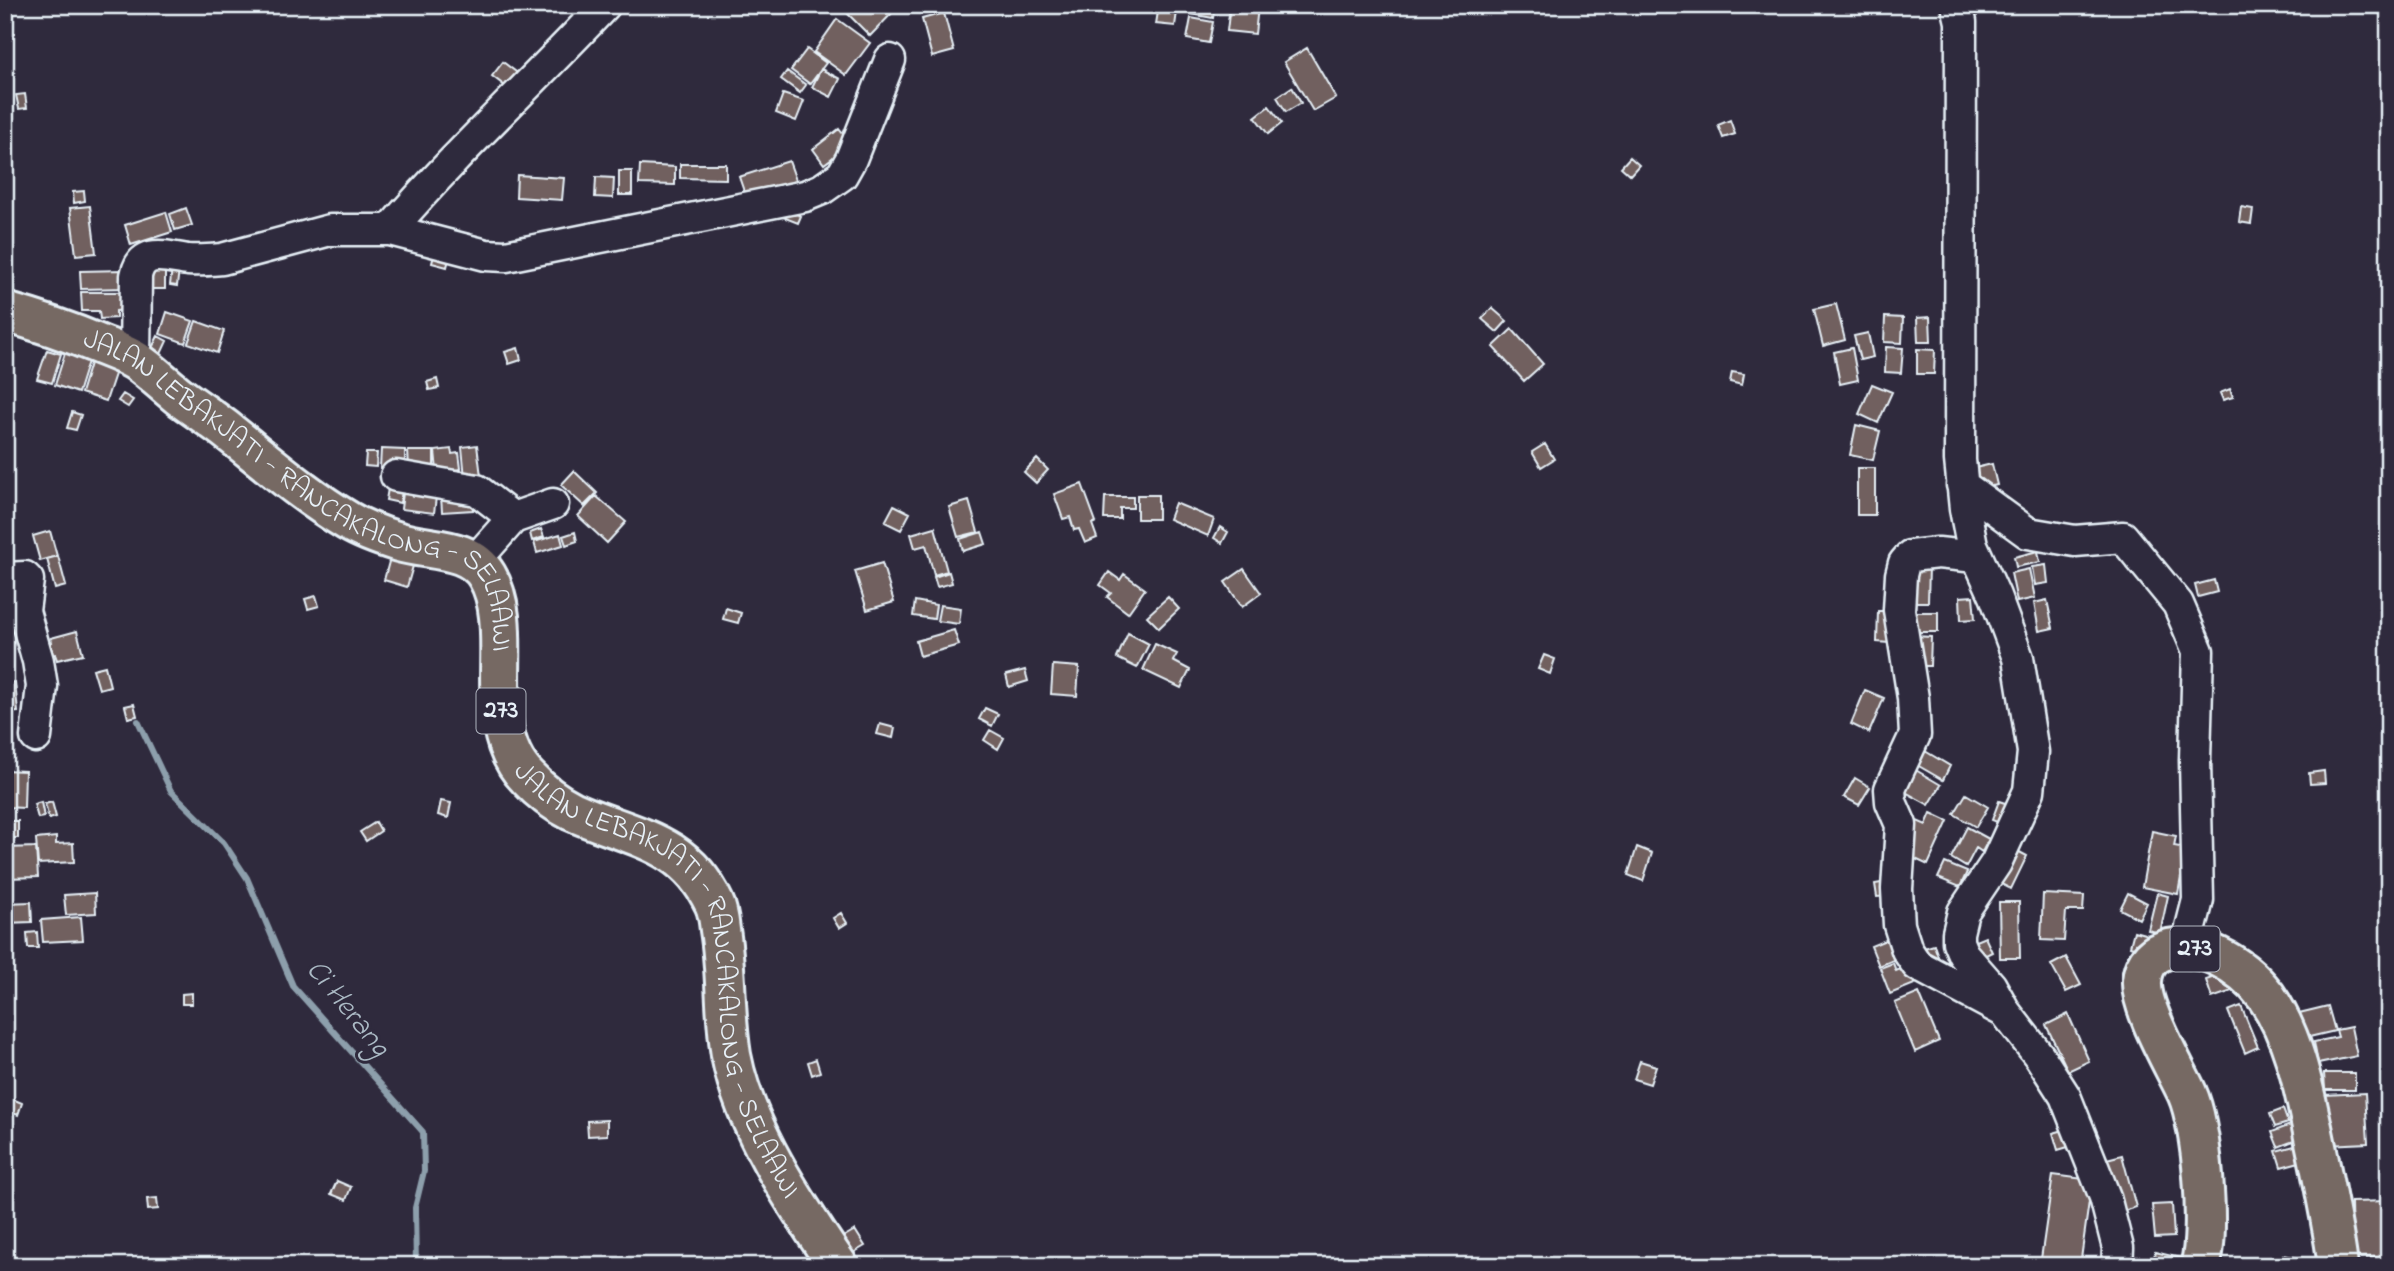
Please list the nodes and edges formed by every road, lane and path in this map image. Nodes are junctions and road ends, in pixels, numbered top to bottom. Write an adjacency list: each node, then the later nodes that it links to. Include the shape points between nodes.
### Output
1 (605, 5): 4 (street, via 433,179)
2 (1957, 5): 8 (street, via 1961,22)
3 (890, 60): 4 (street, via 842,176 805,196 506,256)
4 (390, 230): 6 (street, via 330,230 222,259 159,255 145,259 136,276)
5 (5, 312): 6 (main road, JALAN LEBAKJATI - RANCAKALONG - SELAAWI, via 50,324)
6 (135, 360): 12 (main road, JALAN LEBAKJATI - RANCAKALONG - SELAAWI, via 350,523)
7 (396, 476): 10 (street, via 477,490)
8 (1962, 485): 11 (street); 15 (street, via 2028,533 2074,541 2123,537 2178,604 2198,651 2198,901)
9 (553, 504): 10 (street)
10 (513, 518): 12 (street)
11 (1976, 557): 16 (street, via 2018,658 2033,752 2022,810 1996,863 1963,912 1958,933 1963,954 1991,986); 16 (street, via 1938,553 1910,556 1904,563 1899,610 1915,735 1890,789 1901,825 1897,889 1899,925 1907,950 1917,965)
12 (474, 562): 17 (main road, JALAN LEBAKJATI - RANCAKALONG - SELAAWI / 273, via 494,591 504,729 524,775 571,810 655,842 685,863 716,906 732,1058 746,1103 771,1159)
13 (5, 578): 14 (street, via 29,580 24,611 42,686)
14 (36, 737)
15 (2186, 947): 19 (main road, 273, via 2157,953 2142,982 2147,1006 2189,1097 2204,1188 2206,1220); 20 (main road, 273, via 2236,967 2266,997 2282,1026 2300,1075)
16 (2006, 1013): 18 (street, via 2065,1097 2105,1197 2118,1248)
17 (838, 1266)
18 (2116, 1266)
19 (2200, 1266)
20 (2338, 1266)

